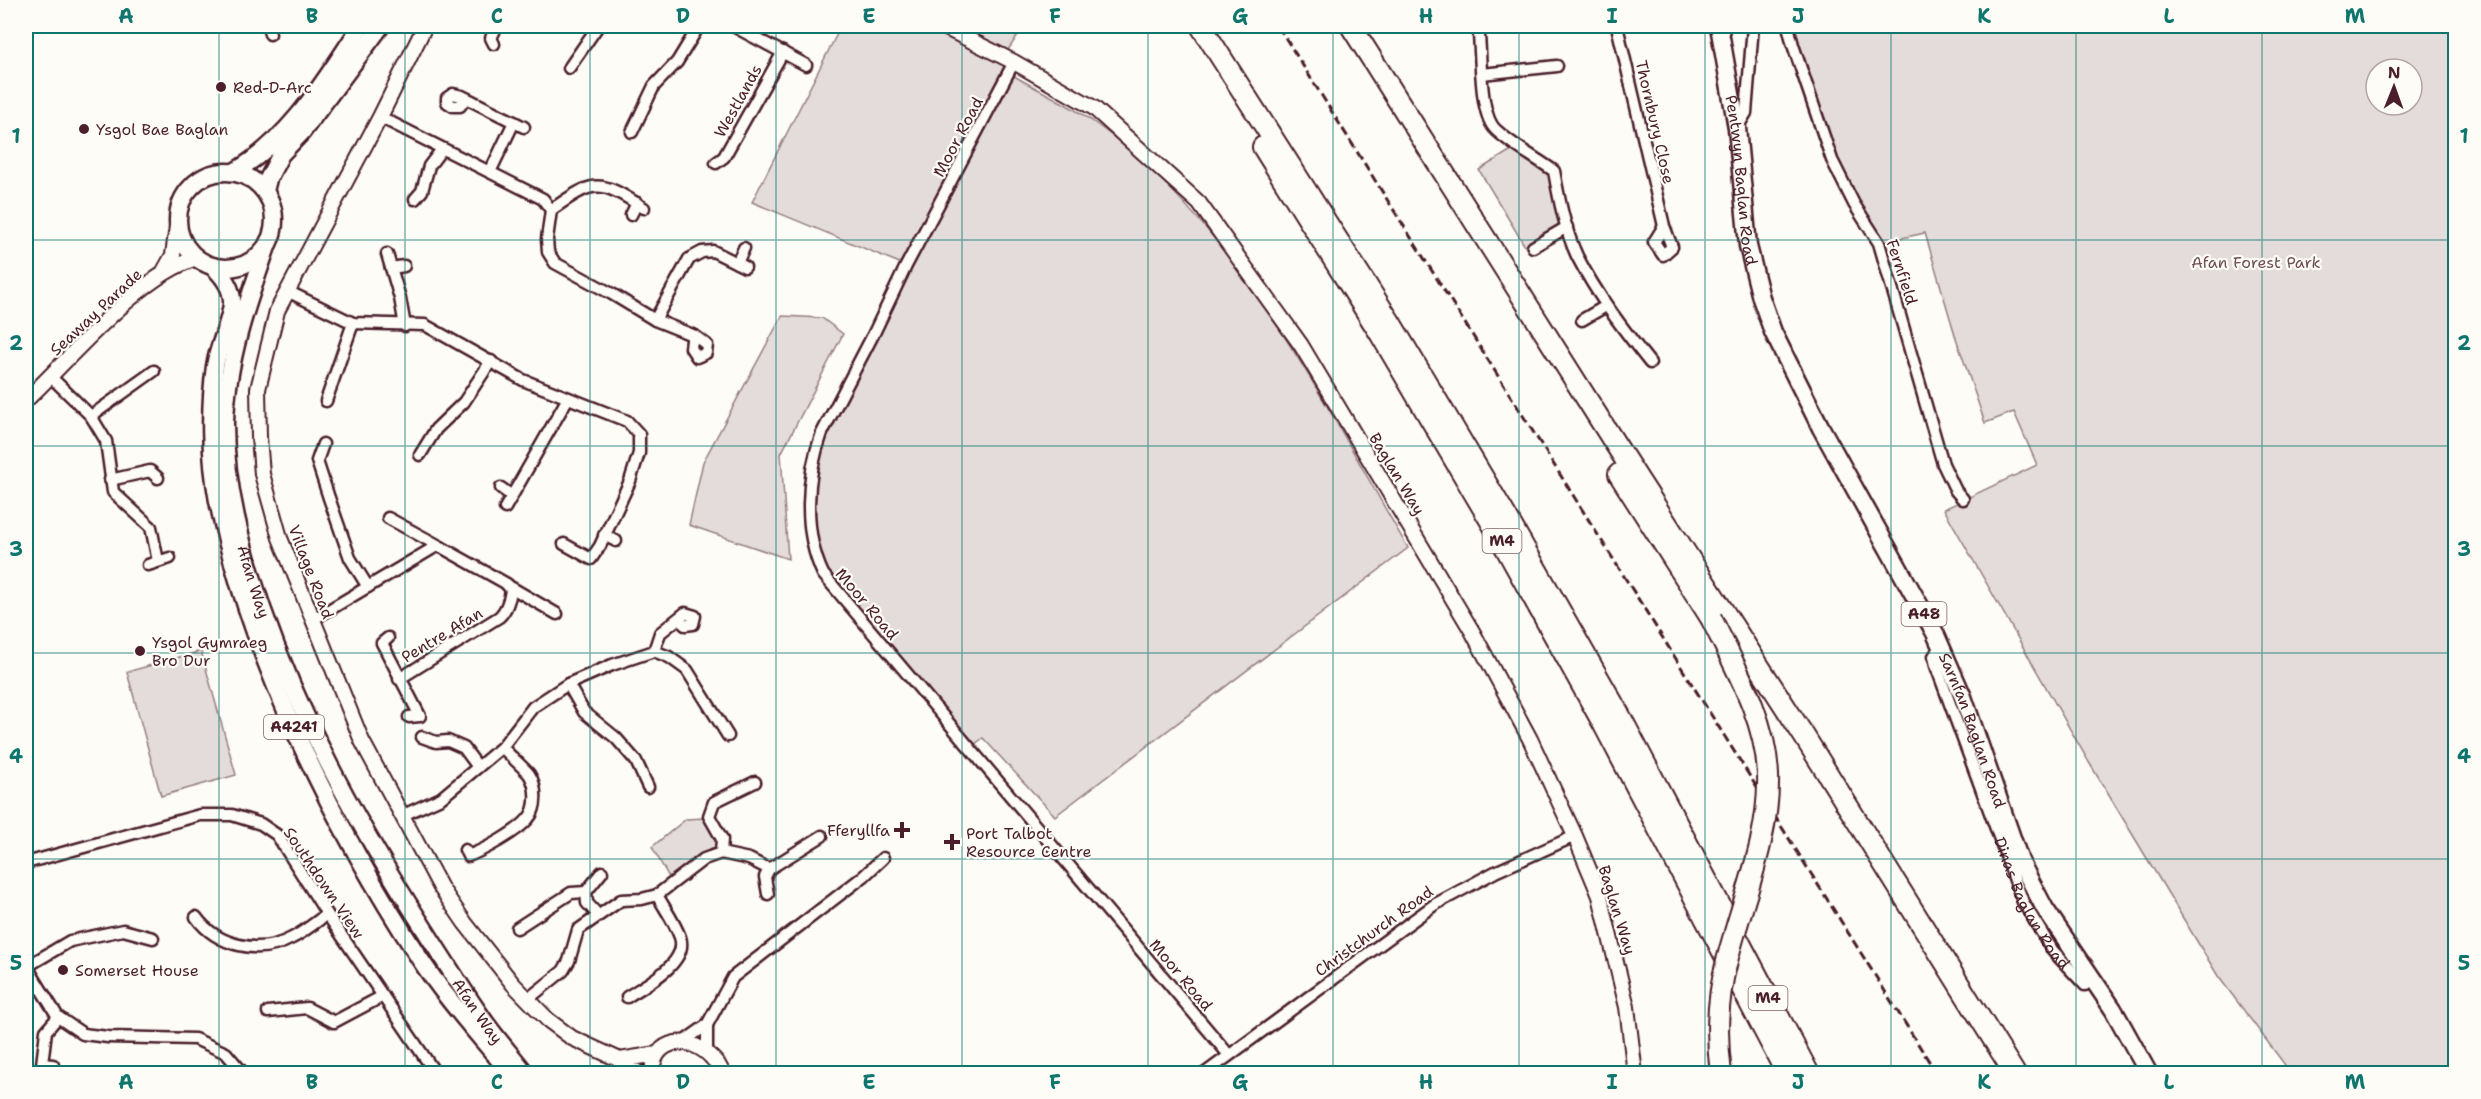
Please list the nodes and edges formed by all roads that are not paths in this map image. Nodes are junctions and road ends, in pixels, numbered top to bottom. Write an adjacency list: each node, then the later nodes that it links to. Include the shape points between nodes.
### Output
1 (361, 26): 33 (main road, via 291,126 256,159)
2 (381, 26): 35 (main road, via 302,132 281,154)
3 (425, 26): 28 (street, Village Road)
4 (497, 26): 18 (street, via 491,39)
5 (598, 26): 23 (street)
6 (699, 26): 30 (street, via 677,63 654,86)
7 (733, 26): 19 (street, Westlands)
8 (942, 26): 20 (street, Baglan Way)
9 (1186, 26): 140 (highway, M4, via 1378,330 1499,535 1610,735)
10 (1201, 26): 141 (highway, M4, via 1390,322 1501,508 1620,716)
11 (1335, 26): 139 (highway, bridge, via 1711,618 1748,694 1768,774 1766,812 1719,1002 1717,1041)
12 (1351, 26): 142 (highway)
13 (1478, 26): 25 (street)
14 (1617, 26): 40 (street, Thornbury Close)
15 (1719, 26): 29 (main road, Pentwyn Baglan Road / A48)
16 (1753, 26): 29 (street, via 1746,113)
17 (1788, 26): 73 (street, Fernfield, via 1832,160 1879,243 1943,464)
18 (494, 44)
19 (783, 52): 21 (street, Westlands); 32 (street, Westlands, via 724,157)
20 (1014, 62): 100 (street, Baglan Way, via 1094,108 1199,203 1301,345 1466,620 1530,739); 127 (street, Moor Road, via 822,433 811,483 811,541 823,574)
21 (806, 65)
22 (1557, 66): 24 (street)
23 (569, 68)
24 (1540, 69): 25 (street); 26 (street)
25 (1482, 74): 41 (street, via 1482,99 1493,129 1554,171)
26 (1542, 80)
27 (462, 96): 34 (street, via 519,125)
28 (380, 117): 31 (street); 51 (street, Village Road)
29 (1737, 128): 57 (main road, Pentwyn Baglan Road / A48, via 1748,246)
30 (632, 132)
31 (442, 149): 34 (street); 36 (street, via 429,166 422,191)
32 (716, 163)
33 (234, 172): 35 (main road); 39 (main road, via 217,172 189,188)
34 (490, 172): 37 (street, via 543,199)
35 (265, 191): 42 (main road, A4241, via 274,216)
36 (415, 199)
37 (551, 210): 38 (street, via 580,189 593,185 606,187 641,205); 53 (street, via 547,239 548,252 555,264)
38 (631, 215)
39 (178, 219): 46 (main road, A4241, via 186,247); 50 (street, Seaway Parade, via 173,255)
40 (1664, 226)
41 (1567, 227): 43 (street); 52 (street, via 1576,254)
42 (269, 241): 47 (main road, via 251,261 225,268); 134 (main road, Afan Way / A4241, via 238,336 225,423 228,472 247,564 297,700 371,845 479,1014)
43 (1533, 247)
44 (744, 248): 53 (street, via 741,265 713,251 689,258)
45 (387, 254): 49 (street)
46 (197, 258): 47 (main road, A4241); 50 (street, Seaway Parade)
47 (212, 266): 133 (main road, Afan Way / A4241, via 229,288 232,304 215,365 212,426 216,491 234,568 258,638 300,741 362,862 419,957)
48 (404, 266): 49 (street)
49 (391, 268): 56 (street)
50 (163, 273): 62 (street, Seaway Parade, via 111,316)
51 (287, 291): 55 (street); 85 (street, Village Road, via 277,311 262,368 258,389 259,437 270,508)
52 (1606, 306): 54 (street); 60 (street)
53 (655, 320): 58 (street)
54 (1582, 320)
55 (353, 323): 56 (street); 65 (street)
56 (405, 326): 59 (street, via 425,325)
57 (1773, 332): 87 (main road, Sarnfan Baglan Road / A48)
58 (695, 336)
59 (491, 361): 63 (street, via 523,380); 68 (street, via 464,402 436,429)
60 (1650, 363)
61 (154, 370): 66 (street)
62 (51, 377): 64 (street, Seaway Parade); 66 (street)
63 (568, 398): 72 (street); 76 (street, via 627,421 639,434 636,463)
64 (26, 400)
65 (326, 401)
66 (91, 416): 70 (street, via 106,441)
67 (323, 444): 82 (street, via 317,461 350,558)
68 (420, 455)
69 (158, 478): 70 (street, via 150,471)
70 (110, 480): 80 (street, via 113,492 151,527 153,563)
71 (501, 489): 72 (street)
72 (512, 496): 74 (street)
73 (1963, 499)
74 (505, 508)
75 (388, 518): 79 (street)
76 (604, 535): 77 (street); 78 (street, via 591,559)
77 (616, 541)
78 (564, 544)
79 (441, 547): 81 (street); 82 (street, via 429,550)
80 (170, 558)
81 (507, 584): 83 (street); 89 (street, Pentre Afan, via 511,596 500,618)
82 (368, 587): 85 (street)
83 (557, 614)
84 (679, 619): 88 (street, via 660,633)
85 (312, 620): 98 (street, Village Road, via 362,741)
86 (388, 638): 89 (street, Pentre Afan, via 382,643)
87 (1941, 648): 110 (main road, Sarnfan Baglan Road / A48, via 1963,697 2019,861); 117 (street, Dinas Baglan Road, via 1934,656 1936,666 2018,890 2053,951)
88 (654, 651): 90 (street); 92 (street, via 687,670)
89 (399, 679): 91 (street, Pentre Afan, via 420,716)
90 (567, 684): 94 (street, via 534,707); 97 (street, via 584,712 616,738 636,761)
91 (410, 717)
92 (728, 736)
93 (422, 737): 95 (street, via 464,748)
94 (502, 747): 95 (street); 101 (street, via 530,776 536,791 534,810 528,820 485,849 468,856)
95 (478, 767): 98 (street, via 441,798)
96 (755, 782): 102 (street, via 714,802 709,816 722,839)
97 (648, 787)
98 (401, 816): 120 (street, Village Road, via 465,923)
99 (822, 836): 105 (street)
100 (1575, 836): 127 (street, Christchurch Road, via 1434,905); 138 (street, Baglan Way, via 1599,896 1627,1007)
101 (465, 850)
102 (721, 853): 105 (street); 109 (street, via 704,859)
103 (883, 858): 123 (street, via 733,977)
104 (26, 863): 111 (street, Southdown View, via 200,815 232,815 261,824 277,836)
105 (769, 869): 108 (street, via 765,877)
106 (602, 872): 107 (street)
107 (586, 892): 112 (street, via 587,903); 114 (street, via 571,894)
108 (768, 894)
109 (657, 895): 112 (street, via 621,900); 119 (street, via 681,940 679,958)
110 (2045, 909): 143 (main road, Dinas Baglan Road / A48, via 2113,1009)
111 (327, 914): 113 (street, via 291,939 254,949 219,939); 118 (street, Southdown View)
112 (598, 915): 120 (street, via 578,930 563,971)
113 (196, 917)
114 (517, 928)
115 (153, 938): 116 (street, via 123,930 70,941)
116 (26, 966): 122 (street)
117 (2085, 984)
118 (383, 996): 121 (street, via 334,1022 307,1008); 130 (street, Southdown View)
119 (627, 998)
120 (528, 999): 128 (street, Village Road, via 572,1038)
121 (268, 1012)
122 (58, 1017): 129 (street, via 46,1031 42,1064); 132 (street, via 83,1034 195,1039 226,1053)
123 (707, 1025): 124 (street); 125 (street)
124 (683, 1042): 125 (street); 126 (street, via 666,1046)
125 (707, 1053): 131 (street)
126 (657, 1054): 128 (street); 136 (street)
127 (1229, 1055): 137 (street, Christchurch Road)
128 (620, 1060): 135 (street, Village Road)
129 (53, 1065)
130 (431, 1072)
131 (723, 1072)
132 (244, 1074)
133 (511, 1074)
134 (526, 1074)
135 (640, 1074)
136 (652, 1074)
137 (1204, 1074)
138 (1635, 1074)
139 (1721, 1074)
140 (1787, 1074)
141 (1809, 1074)
142 (2015, 1074)
143 (2149, 1074)

